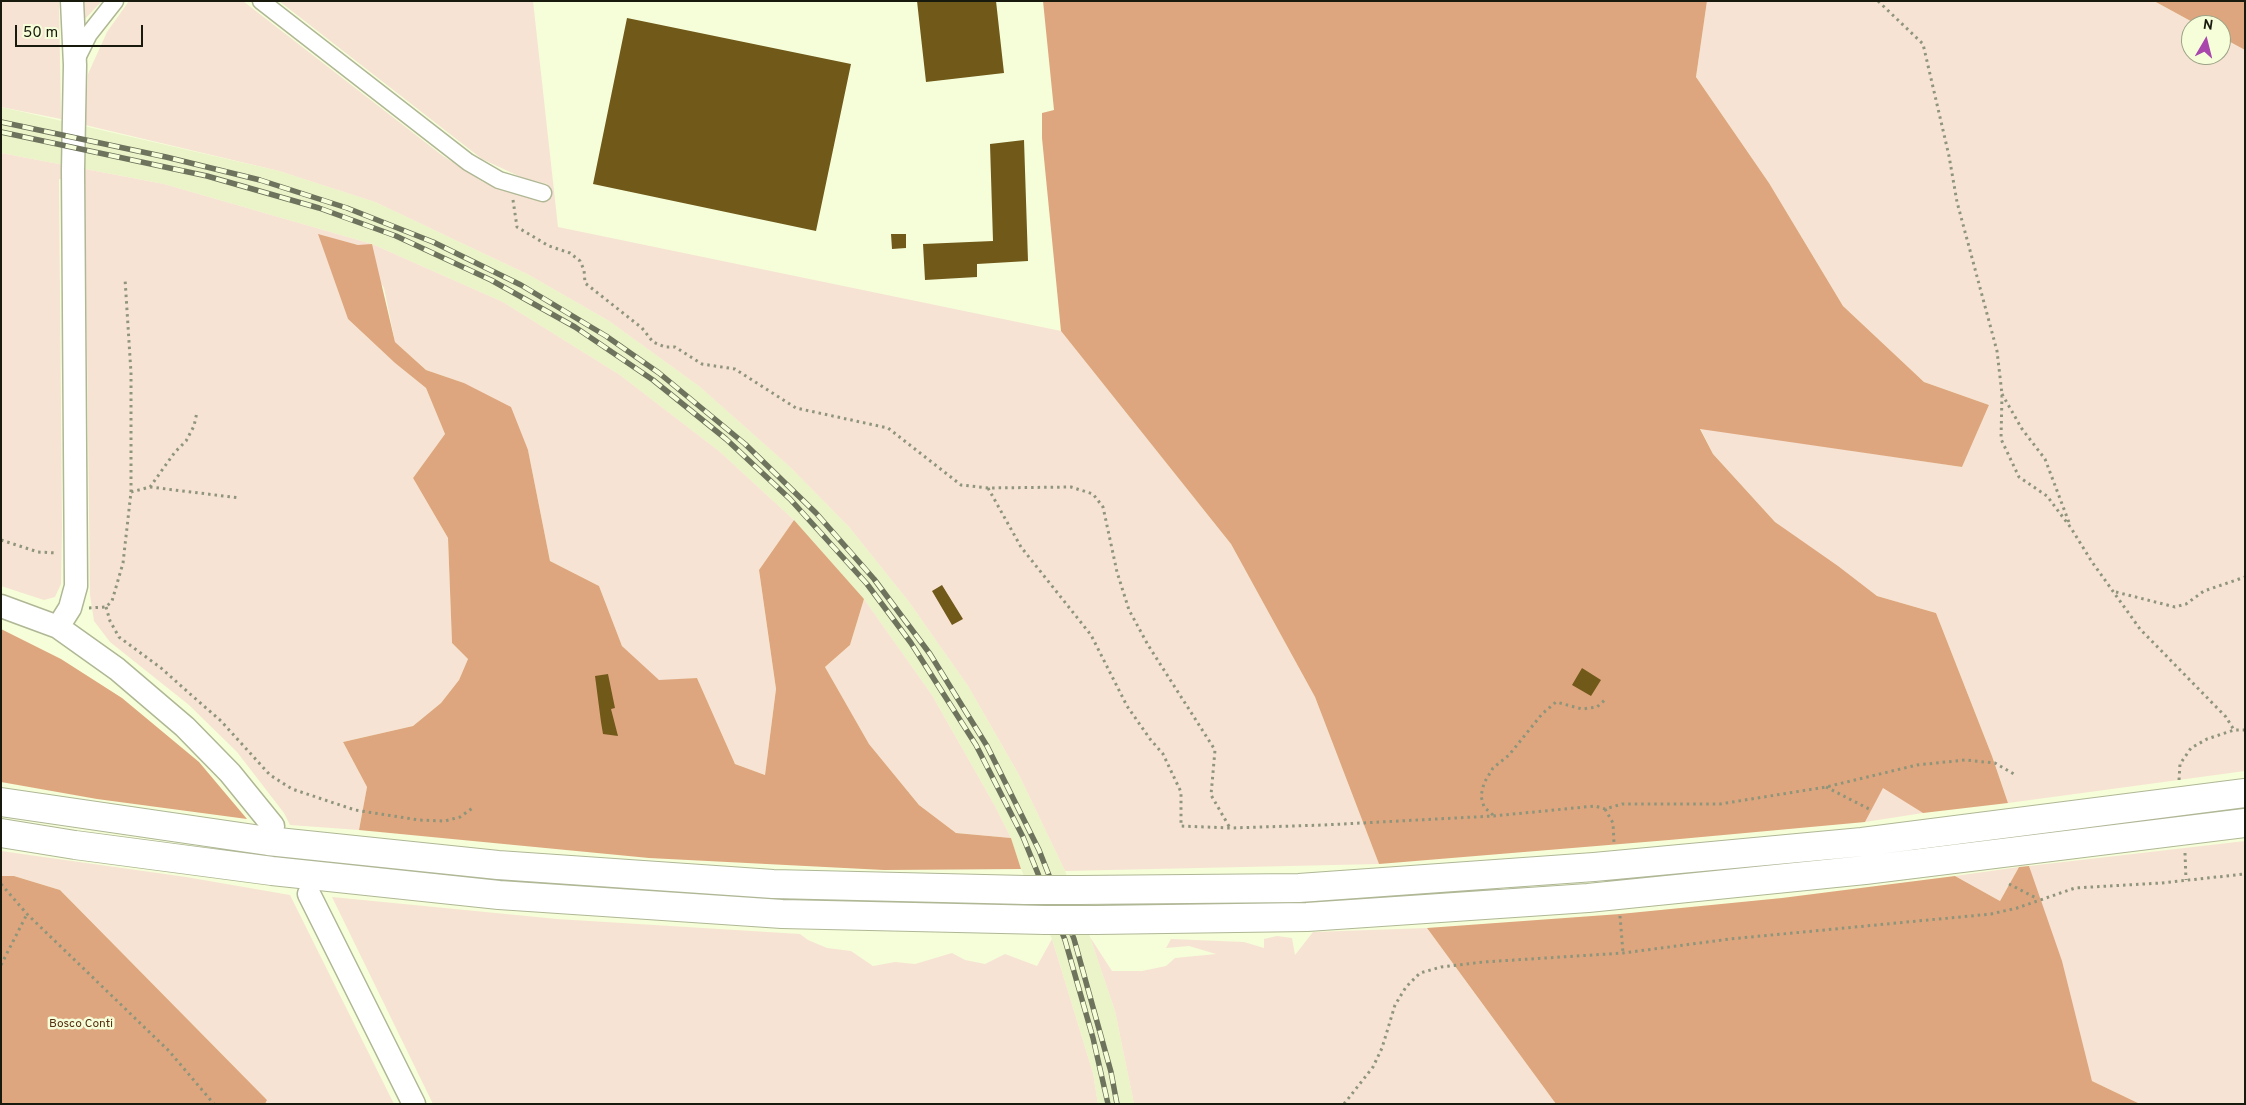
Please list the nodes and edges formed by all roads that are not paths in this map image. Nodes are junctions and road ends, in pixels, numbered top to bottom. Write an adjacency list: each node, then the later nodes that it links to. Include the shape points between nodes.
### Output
1 (72, 1): 4 (street)
2 (115, 1): 4 (street, via 89,34)
3 (261, 1): 5 (street, via 445,146 489,175 511,185)
4 (75, 65): 7 (street, via 76,586 70,608)
5 (543, 193)
6 (1, 606): 7 (street)
7 (58, 627): 11 (street, via 117,669 185,727 230,773)
8 (2245, 793): 9 (highway, bridge, via 1862,842 1594,867 1299,888 1079,890 773,884 498,865 268,840)
9 (1, 802)
10 (2245, 823): 12 (highway, bridge, via 1866,870 1588,898 1307,917 1096,920 782,914 499,895 272,872)
11 (273, 826)
12 (1, 832)
13 (309, 894): 14 (street)
14 (414, 1104)

